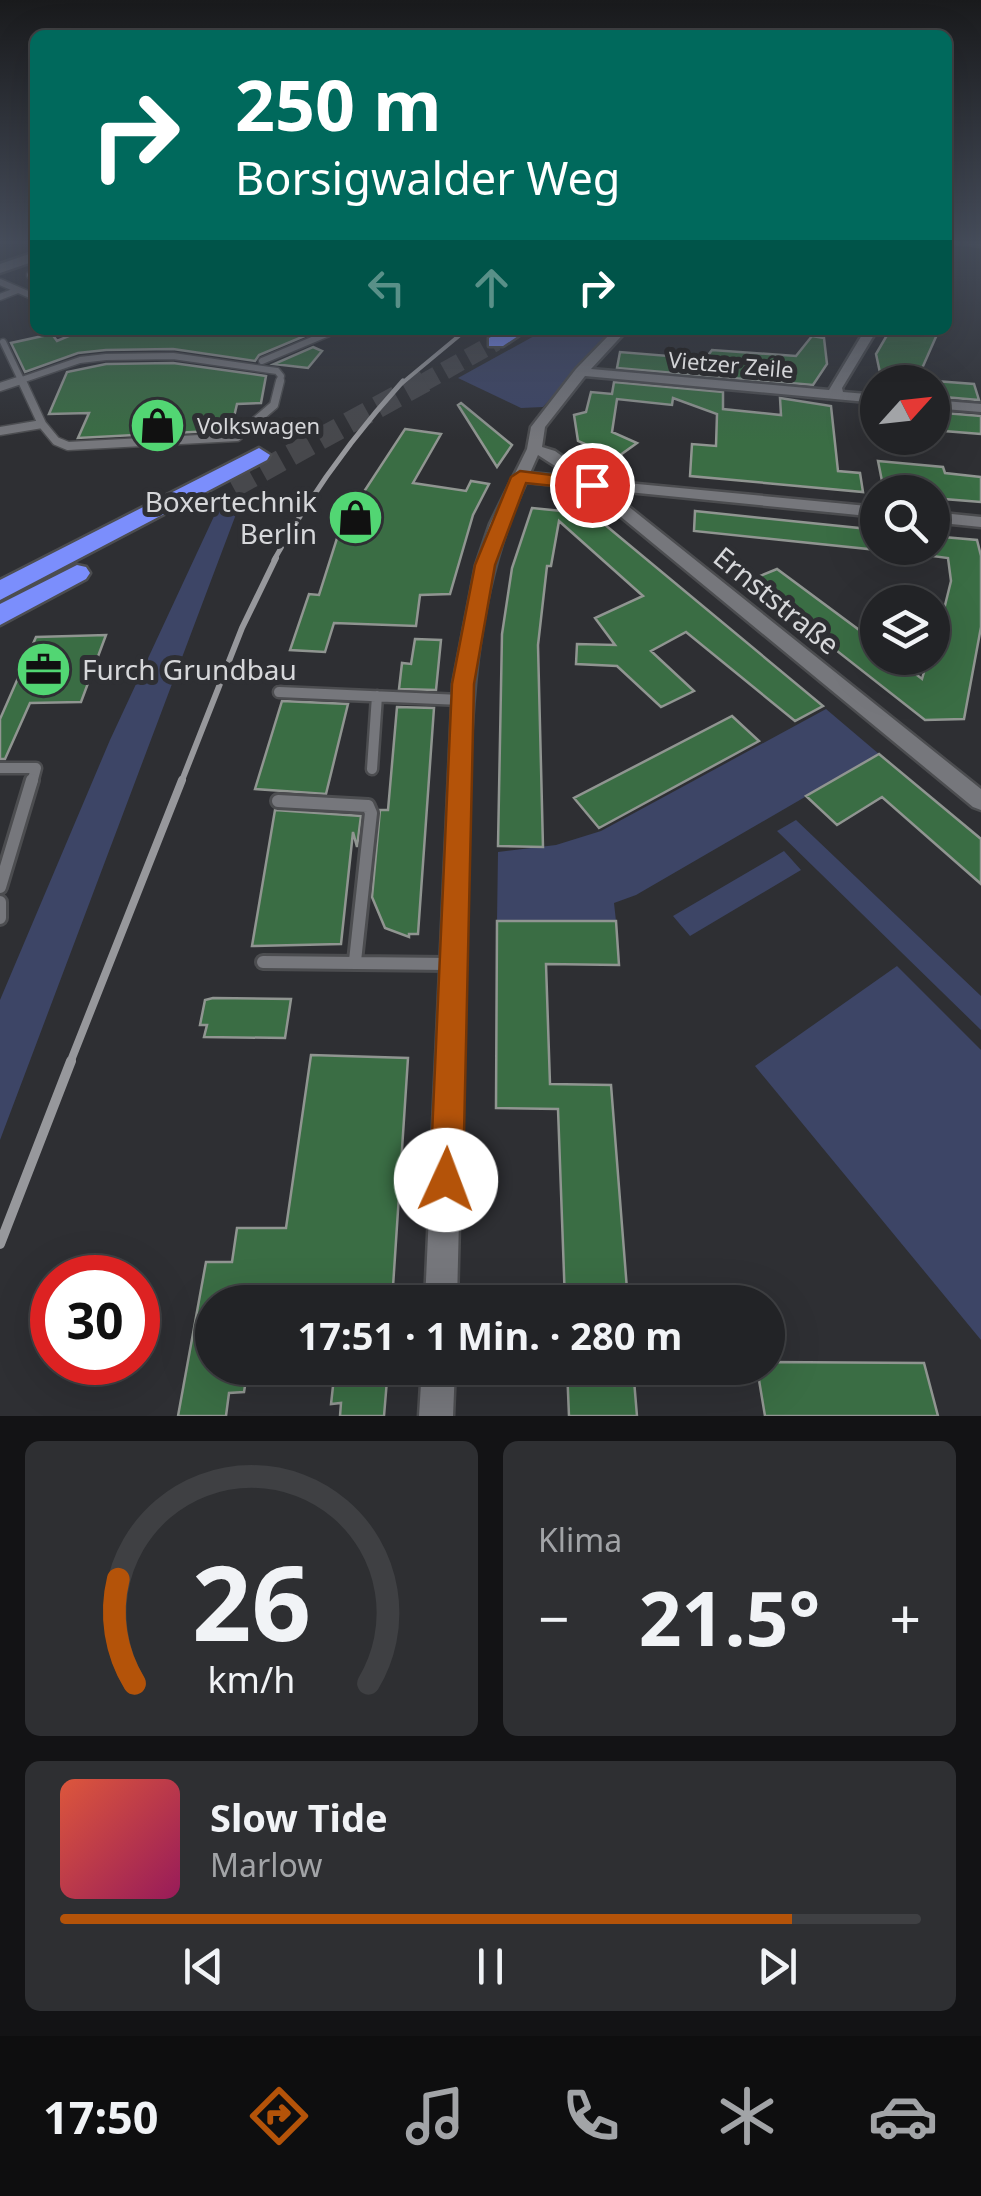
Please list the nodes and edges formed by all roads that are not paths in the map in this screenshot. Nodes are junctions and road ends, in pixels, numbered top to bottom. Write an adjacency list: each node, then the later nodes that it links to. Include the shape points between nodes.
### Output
1 (324, 335): 7 (lane)
2 (509, 335): 6 (highway)
3 (617, 335): 8 (street)
4 (867, 335): 11 (street, via 835,388)
5 (3, 342): 9 (lane)
6 (496, 342)
7 (262, 361)
8 (580, 372): 11 (street, Vietzer Zeile); 17 (street, via 538,426)
9 (22, 380): 10 (lane); 15 (lane); 15 (lane, via 86,358 154,355 281,376 274,405 230,438 68,446)
10 (0, 387)
11 (837, 396): 12 (street, Vietzer Zeile)
12 (860, 398)
13 (950, 405): 14 (street)
14 (981, 408)
15 (42, 424): 16 (lane)
16 (0, 431)
17 (534, 449): 19 (street); 20 (street, Ernststraße)
18 (259, 455): 25 (highway)
19 (520, 477): 20 (street); 29 (street, via 485,565)
20 (592, 485): 22 (street); 33 (street, Ernststraße)
21 (233, 487): 26 (highway)
22 (860, 510)
23 (950, 519): 24 (street)
24 (981, 522)
25 (0, 591)
26 (0, 616)
27 (279, 692): 28 (lane)
28 (377, 696): 29 (lane); 31 (lane)
29 (462, 700): 39 (street)
30 (0, 768): 34 (lane, via 36,768)
31 (372, 769)
32 (278, 801): 38 (lane, via 368,806)
33 (981, 801)
34 (0, 886)
35 (0, 902): 36 (lane)
36 (0, 918)
37 (263, 962): 38 (lane)
38 (355, 962): 39 (lane)
39 (455, 964): 40 (street)
40 (442, 1285)
41 (437, 1385): 42 (street)
42 (436, 1416)

